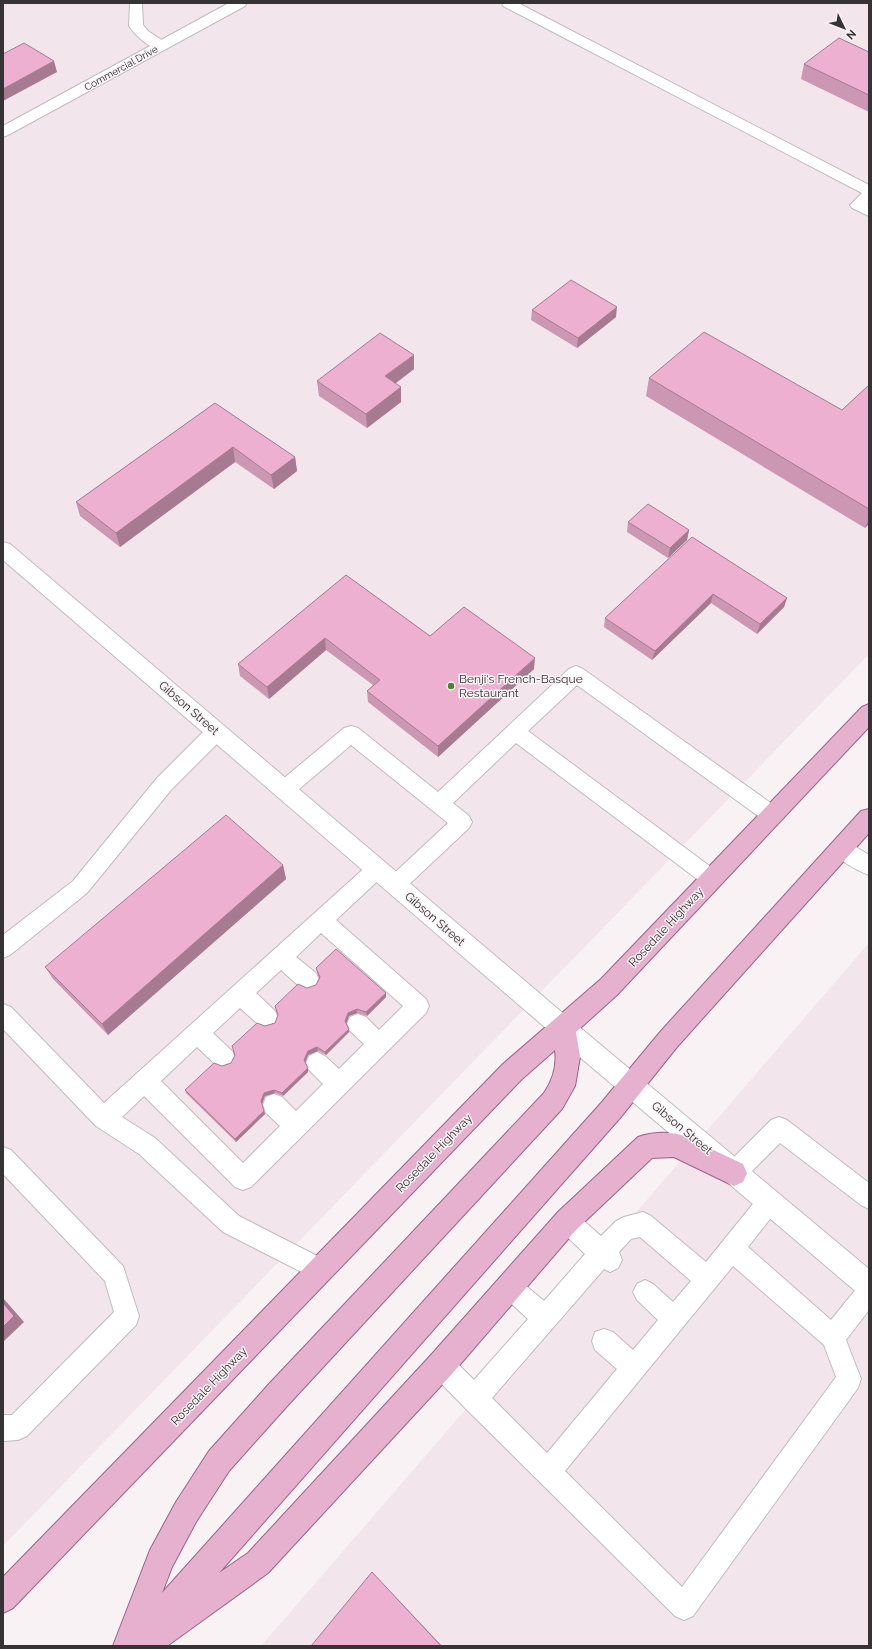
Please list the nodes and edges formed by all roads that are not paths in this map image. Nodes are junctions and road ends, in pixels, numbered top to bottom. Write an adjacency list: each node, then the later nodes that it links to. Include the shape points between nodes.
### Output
1 (136, 3): 4 (lane, via 136,26)
2 (240, 3): 4 (street, Commercial Drive)
3 (508, 3): 6 (lane)
4 (161, 46): 5 (street, Commercial Drive)
5 (3, 132)
6 (869, 191)
7 (869, 195): 8 (lane, via 857,205)
8 (869, 211)
9 (3, 549): 11 (street, Gibson Street)
10 (869, 713): 15 (main road, Rosedale Highway)
11 (216, 732): 13 (street, Gibson Street); 23 (lane, via 164,784 80,887)
12 (515, 732): 14 (lane); 15 (lane, via 576,674); 20 (lane)
13 (284, 790): 14 (lane, via 351,734); 19 (street, Gibson Street)
14 (439, 804): 21 (lane, via 462,822)
15 (772, 815): 20 (main road, Rosedale Highway)
16 (869, 818): 17 (main road)
17 (841, 848): 18 (lane); 37 (main road)
18 (869, 866)
19 (377, 869): 21 (street, Gibson Street); 22 (lane)
20 (712, 878): 30 (main road, Rosedale Highway, via 609,988)
21 (395, 885): 30 (street, Gibson Street)
22 (321, 920): 24 (lane); 32 (lane, via 418,1006)
23 (3, 948)
24 (281, 957): 25 (lane); 26 (lane)
25 (308, 980)
26 (240, 994): 28 (lane); 31 (lane)
27 (3, 1014): 39 (lane)
28 (267, 1018)
29 (358, 1024): 32 (lane)
30 (563, 1028): 37 (street, Gibson Street); 48 (main road, Rosedale Highway, via 512,1072); 64 (main road, via 568,1057 563,1086 553,1102 279,1394 219,1462 186,1512 160,1560)
31 (197, 1033): 33 (lane); 35 (lane)
32 (379, 1044): 36 (lane)
33 (224, 1058)
34 (317, 1063): 36 (lane)
35 (145, 1081): 39 (lane); 40 (lane, via 243,1179)
36 (339, 1084): 40 (lane)
37 (631, 1085): 42 (street, Gibson Street); 65 (main road)
38 (274, 1106): 40 (lane)
39 (104, 1118): 48 (lane, via 147,1146 231,1224)
40 (296, 1126)
41 (3, 1158): 61 (lane, via 115,1274 127,1316 18,1428)
42 (734, 1172): 43 (lane, via 779,1128); 44 (street, Gibson Street); 45 (main road, via 675,1146 647,1146)
43 (869, 1197)
44 (769, 1202): 46 (lane); 50 (street, Gibson Street)
45 (567, 1221): 47 (lane); 51 (main road)
46 (732, 1249): 49 (lane); 56 (lane)
47 (606, 1256): 49 (lane, via 624,1229 643,1224); 54 (lane)
48 (321, 1270): 63 (main road, Rosedale Highway)
49 (707, 1279): 55 (lane)
50 (869, 1286)
51 (510, 1287): 54 (lane); 58 (main road)
52 (869, 1291): 56 (lane)
53 (645, 1292): 55 (lane)
54 (558, 1309): 60 (lane)
55 (674, 1319): 59 (lane)
56 (833, 1336): 62 (lane, via 849,1379 684,1607)
57 (604, 1341): 59 (lane)
58 (441, 1365): 60 (lane); 66 (main road, via 258,1563)
59 (634, 1368): 62 (lane)
60 (474, 1399): 62 (lane)
61 (3, 1428)
62 (548, 1472)
63 (6, 1589)
64 (128, 1646)
65 (135, 1646)
66 (141, 1646)

